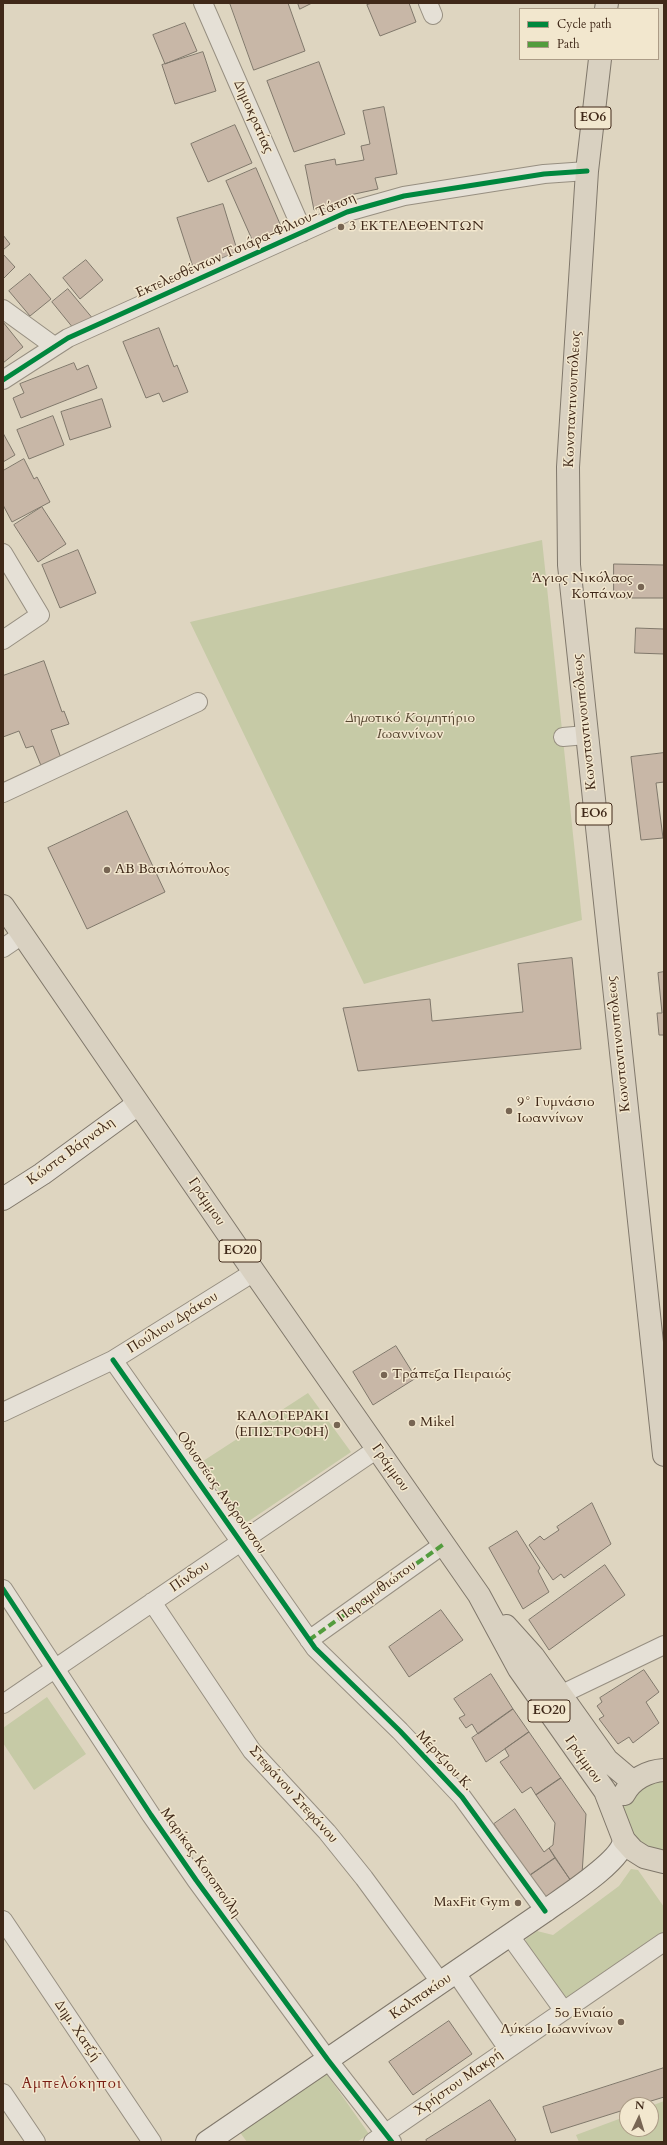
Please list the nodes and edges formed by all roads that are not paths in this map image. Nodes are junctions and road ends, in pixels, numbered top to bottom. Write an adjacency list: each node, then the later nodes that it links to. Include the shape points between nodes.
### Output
1 (202, 3): 4 (street, Δημοκρατίας)
2 (600, 60): 3 (main road, Κωνσταντινουπόλεως / ΕΟ6)
3 (587, 170): 4 (street, Εκτελεσθέντων Τσιάρα-Φίλιου-Τάτση, via 544,174 392,198 347,212); 11 (main road, Κωνσταντινουπόλεως / ΕΟ6, via 568,467 567,528)
4 (303, 232): 6 (street, Εκτελεσθέντων Τσιάρα-Φίλιου-Τάτση)
5 (3, 309): 6 (street)
6 (54, 346): 7 (street, Εκτελεσθέντων Τσιάρα-Φίλιου-Τάτση)
7 (3, 380)
8 (3, 553): 9 (street, via 40,615)
9 (3, 640)
10 (198, 702): 13 (street)
11 (586, 735): 12 (street); 23 (main road, Κωνσταντινουπόλεως / ΕΟ6)
12 (563, 737)
13 (3, 793)
14 (3, 906): 15 (main road, Γράμμου / ΕΟ20)
15 (22, 935): 16 (street); 17 (main road, Γράμμου / ΕΟ20)
16 (3, 948)
17 (138, 1104): 18 (main road, Κώστα Βάρναλη); 19 (main road, Γράμμου / ΕΟ20)
18 (3, 1199)
19 (254, 1272): 20 (street, Πούλιου Δράκου); 22 (main road, Γράμμου / ΕΟ20)
20 (113, 1360): 21 (street, Πούλιου Δράκου); 24 (street, Οδυσσέως Ανδρούτσου)
21 (3, 1412)
22 (377, 1449): 24 (street, Πίνδου); 25 (main road, Γράμμου / ΕΟ20)
23 (664, 1455)
24 (241, 1543): 28 (street, Πίνδου); 29 (street, Οδυσσέως Ανδρούτσου)
25 (444, 1544): 27 (main road, Γράμμου / ΕΟ20); 29 (street, Παραμυθιώτου)
26 (3, 1589): 31 (street, Μαρίκας Κοτοπούλη)
27 (479, 1594): 32 (main road, Γράμμου / ΕΟ20, via 532,1656); 36 (main road, Γράμμου / ΕΟ20, via 519,1669 605,1791)
28 (152, 1602): 31 (street, Πίνδου); 43 (street, Στεφάνου Στεφάνου, via 252,1751 309,1810)
29 (309, 1640): 39 (street, Μέρτζιου Κ., via 327,1661 434,1765 462,1797)
30 (664, 1645): 32 (street)
31 (55, 1668): 33 (street, Πίνδου); 46 (street, Μαρίκας Κοτοπούλη, via 150,1815)
32 (560, 1695): 35 (main road, Γράμμου / ΕΟ20, via 607,1760)
33 (3, 1704)
34 (661, 1768): 35 (main road)
35 (633, 1782): 36 (main road, via 620,1802 618,1814)
36 (622, 1833): 37 (main road, Γράμμου, via 633,1850); 39 (main road, Καλπακίου, via 622,1847 612,1860)
37 (654, 1859): 38 (main road, Γράμμου)
38 (664, 1874)
39 (545, 1911): 41 (main road, Καλπακίου)
40 (3, 1920): 50 (street, Δημ. Χατζή)
41 (510, 1936): 43 (main road, Καλπακίου); 44 (street)
42 (664, 1942): 44 (street, Χρήστου Μακρή)
43 (448, 1978): 45 (street, Στεφάνου Στεφάνου); 46 (main road, Καλπακίου)
44 (564, 2011): 45 (street, Χρήστου Μακρή)
45 (508, 2049): 48 (street, Χρήστου Μακρή)
46 (328, 2060): 48 (street, Μαρίκας Κοτοπούλη); 51 (main road, Καλπακίου)
47 (3, 2093): 49 (street)
48 (383, 2139)
49 (36, 2142)
50 (152, 2142)
51 (207, 2142)

